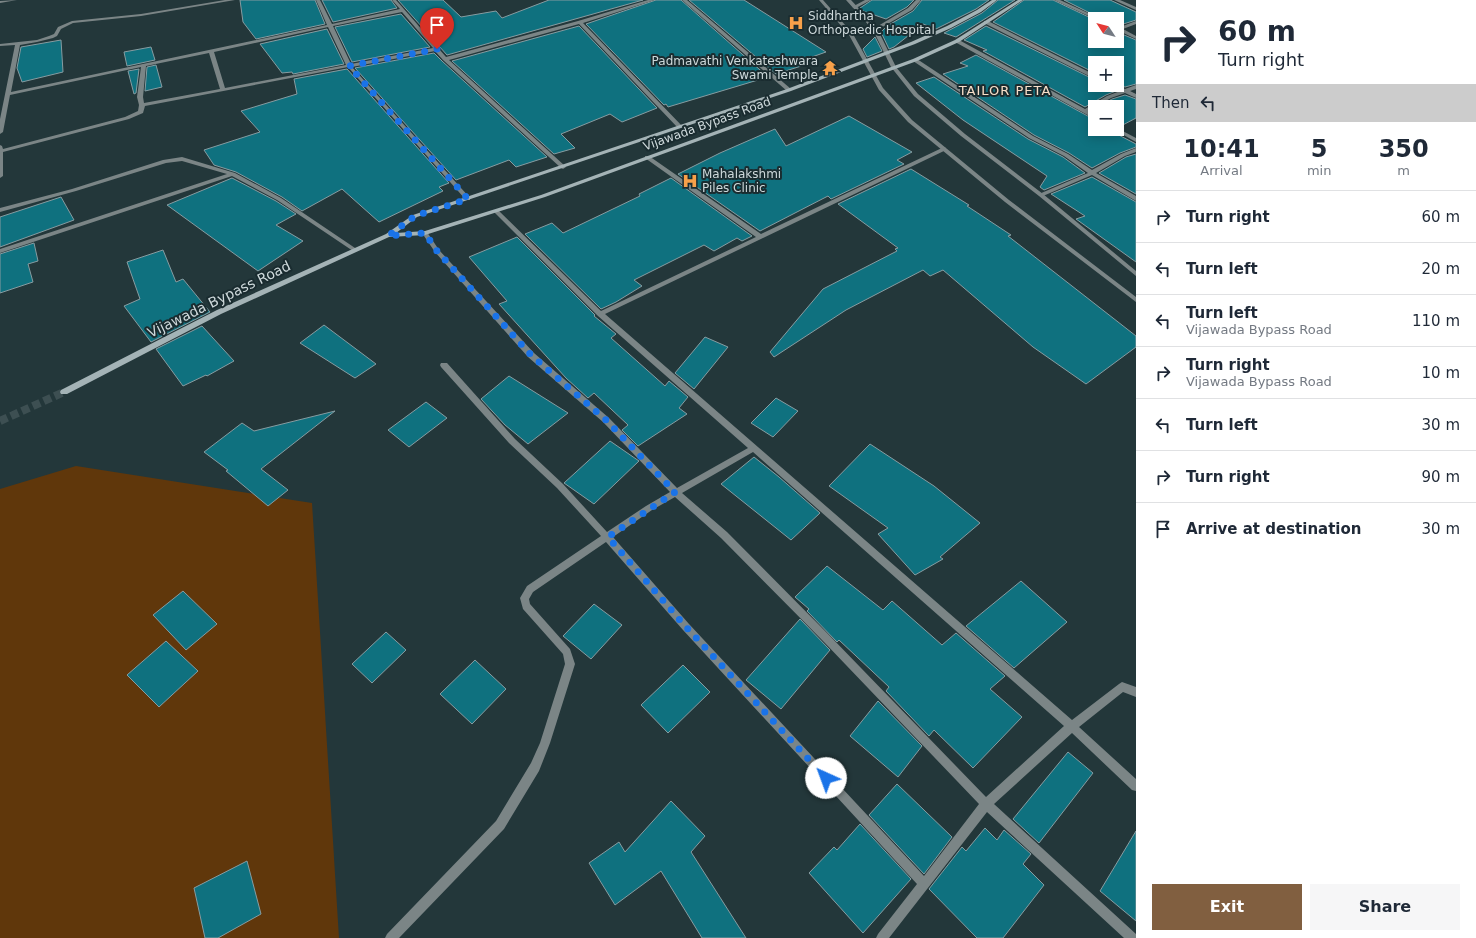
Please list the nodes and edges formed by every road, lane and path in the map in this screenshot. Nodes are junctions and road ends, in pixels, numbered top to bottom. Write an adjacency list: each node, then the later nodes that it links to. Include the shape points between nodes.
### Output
1 (15, 0): 15 (street)
2 (233, 0): 29 (street, via 141,15 72,22 59,28 56,35 49,38)
3 (318, 0): 23 (street)
4 (394, 0): 18 (street)
5 (653, 0): 20 (street)
6 (684, 0): 44 (street)
7 (822, 0): 36 (street, via 852,34)
8 (848, 0): 16 (street)
9 (869, 0): 16 (street)
10 (919, 0): 25 (street, via 910,9)
11 (995, 0): 33 (main road, Vijawada Bypass Road, via 949,27)
12 (1020, 0): 21 (main road, Vijawada Bypass Road)
13 (1056, 0): 19 (street)
14 (1116, 0): 17 (street)
15 (0, 2)
16 (854, 7): 25 (street)
17 (1136, 9)
18 (403, 10): 23 (street); 31 (street)
19 (1088, 14)
20 (580, 22): 34 (street); 51 (street)
21 (986, 22): 28 (main road, Vijawada Bypass Road); 40 (street)
22 (1136, 22): 24 (street)
23 (330, 26): 32 (street); 38 (street)
24 (1124, 27)
25 (875, 29): 33 (street)
26 (1124, 32): 27 (street)
27 (1136, 38)
28 (957, 41): 35 (main road, Vijawada Bypass Road); 49 (street)
29 (18, 44): 30 (street); 46 (street)
30 (0, 45)
31 (437, 49): 34 (street); 38 (street)
32 (212, 51): 37 (street); 43 (street)
33 (887, 53): 36 (main road, Vijawada Bypass Road); 39 (street)
34 (444, 59): 59 (street)
35 (915, 60): 39 (main road, Vijawada Bypass Road); 60 (street, via 1031,137 1066,155)
36 (866, 61): 41 (street); 44 (main road, Vijawada Bypass Road)
37 (144, 65): 46 (street); 48 (street, via 140,97)
38 (349, 66): 43 (street); 64 (street)
39 (894, 67): 41 (main road, Vijawada Bypass Road); 63 (street, via 916,95)
40 (1088, 73)
41 (872, 75): 56 (street, via 880,89 894,104); 58 (main road, Vijawada Bypass Road)
42 (1136, 87): 45 (street)
43 (223, 90): 48 (street)
44 (789, 90): 51 (main road, Vijawada Bypass Road)
45 (1125, 92): 47 (street); 49 (street)
46 (7, 94): 52 (street)
47 (1136, 96)
48 (142, 105): 55 (street, via 141,112 127,118)
49 (1085, 111): 50 (street)
50 (1088, 113)
51 (680, 127): 59 (main road, Vijawada Bypass Road)
52 (0, 132)
53 (1124, 133): 54 (street)
54 (1136, 140)
55 (1, 149): 62 (street)
56 (944, 149): 70 (street); 74 (street)
57 (1136, 150): 60 (street)
58 (647, 157): 67 (main road, Vijawada Bypass Road); 70 (street)
59 (563, 167): 64 (main road, Vijawada Bypass Road)
60 (1092, 173): 63 (street); 65 (street)
61 (233, 174): 66 (street, via 182,159 165,161); 71 (street, via 279,199); 72 (street)
62 (0, 176)
63 (1041, 195): 73 (street)
64 (468, 199): 69 (main road, Vijawada Bypass Road, via 415,216)
65 (1136, 199)
66 (0, 210)
67 (496, 211): 68 (main road, Vijawada Bypass Road); 75 (street)
68 (425, 233): 69 (main road, Vijawada Bypass Road); 79 (street, via 437,251 531,355 606,420)
69 (388, 236): 71 (main road, Vijawada Bypass Road)
70 (761, 237): 75 (street)
71 (355, 250): 77 (main road, Vijawada Bypass Road, via 219,312)
72 (0, 251)
73 (1136, 274)
74 (1136, 300)
75 (600, 314): 78 (street)
76 (444, 365): 80 (street, via 512,441 560,486)
77 (64, 392)
78 (754, 448): 79 (street); 82 (street)
79 (675, 492): 80 (street); 84 (street, via 751,562)
80 (608, 537): 85 (street, via 686,627); 86 (street, via 530,590 524,598 526,606 567,652 570,664 545,743 535,767 500,825)
81 (1136, 692): 82 (street, via 1122,687)
82 (1072, 726): 83 (street); 84 (street)
83 (1136, 786)
84 (986, 804): 85 (street); 88 (street)
85 (923, 883): 87 (street)
86 (392, 938)
87 (882, 938)
88 (1132, 938)

